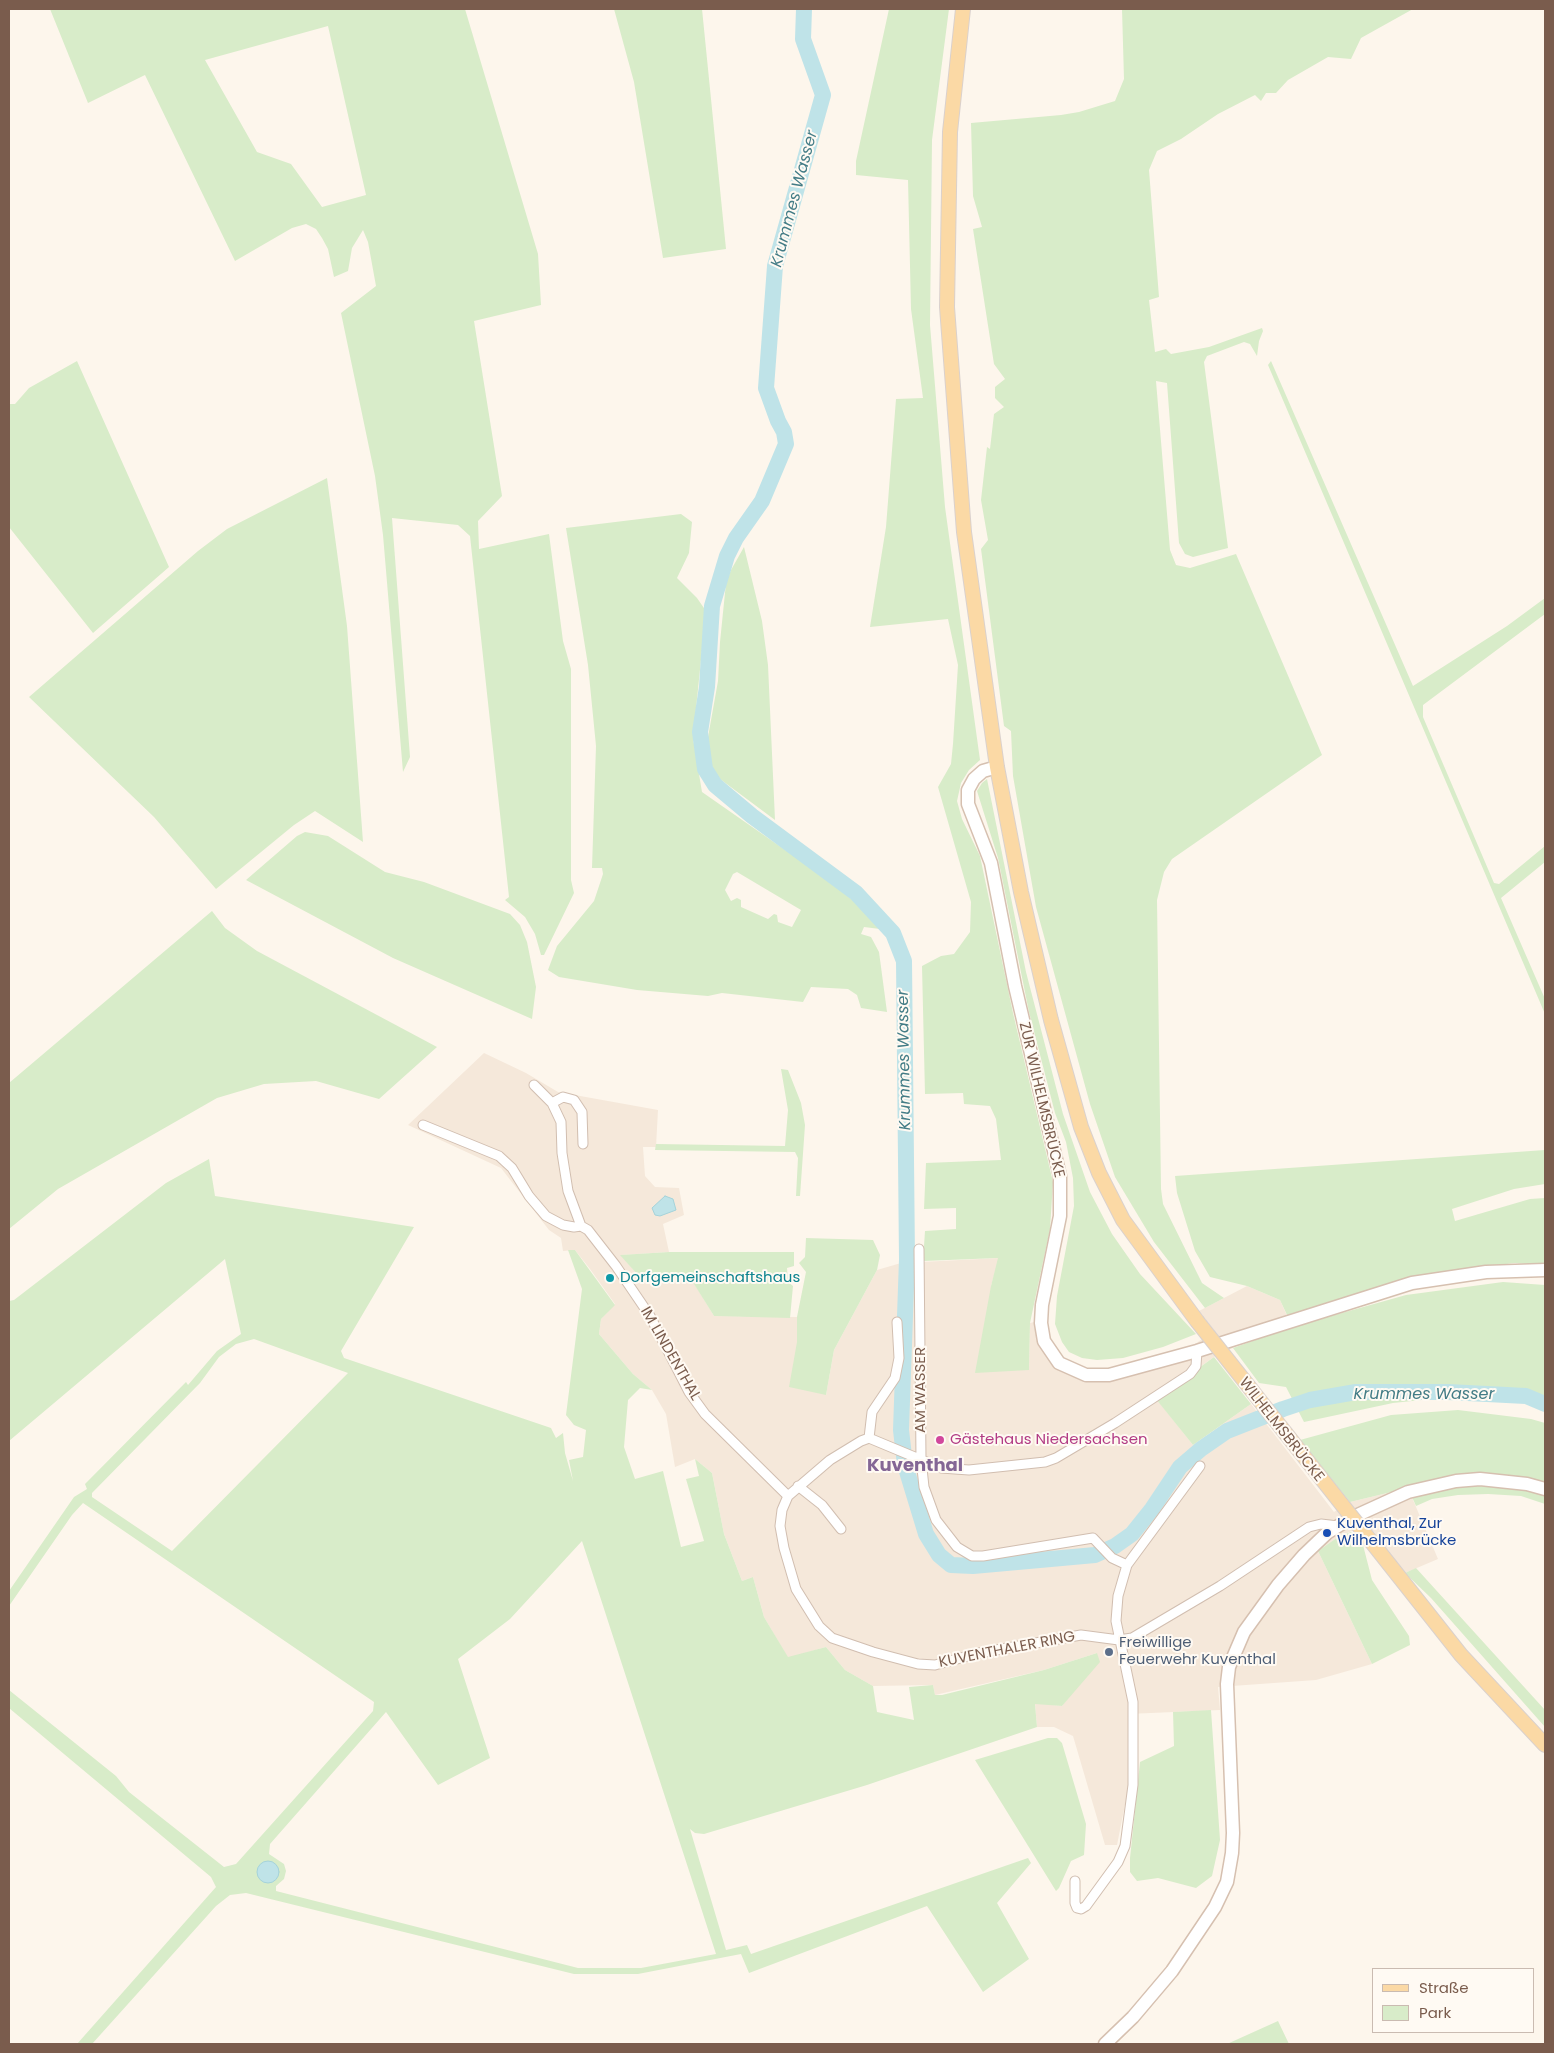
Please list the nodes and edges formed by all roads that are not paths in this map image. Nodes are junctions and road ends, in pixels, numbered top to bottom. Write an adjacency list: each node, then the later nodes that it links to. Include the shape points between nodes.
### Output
1 (964, 9): 2 (main road, via 950,132 947,307 964,532)
2 (998, 767): 12 (street, ZUR WILHELMSBRÜCKE, via 983,771 974,779 968,790 968,804 991,863 1015,986 1060,1176 1060,1216 1042,1305 1044,1341 1053,1357 1067,1368 1097,1376 1120,1373); 24 (main road, bridge, via 1021,892 1051,1020 1081,1127 1099,1173 1123,1220 1197,1322 1462,1655)
3 (534, 1085): 4 (street)
4 (552, 1103): 6 (street, via 562,1097 574,1100 582,1112); 7 (street, via 561,1122 568,1191)
5 (422, 1125): 7 (street, via 499,1156 512,1168 528,1196 546,1216 564,1225)
6 (583, 1144)
7 (581, 1226): 18 (street, IM LINDENTHAL, via 588,1230 616,1266 650,1316 689,1392 705,1414)
8 (919, 1249): 14 (street, AM WASSER)
9 (1545, 1270): 11 (street, ZUR WILHELMSBRÜCKE, via 1486,1272 1412,1283)
10 (897, 1322): 13 (street, via 899,1358 895,1378 872,1412)
11 (1214, 1345): 12 (street, ZUR WILHELMSBRÜCKE); 19 (street, WILHELMSBRÜCKE, bridge)
12 (1197, 1351): 14 (street, via 1196,1366 1190,1374 1056,1458 1033,1464 969,1470 941,1468)
13 (870, 1438): 14 (street); 16 (street, KUVENTHALER RING, via 830,1460)
14 (921, 1459): 22 (street, AM WASSER, via 924,1487 936,1520 964,1552 983,1556 1093,1538 1112,1558)
15 (1200, 1466): 22 (street)
16 (798, 1486): 18 (street, KUVENTHALER RING); 21 (street, via 822,1505)
17 (1545, 1489): 19 (street, via 1480,1480 1456,1482 1408,1492)
18 (788, 1496): 23 (street, KUVENTHALER RING, via 780,1526 796,1589 819,1626 832,1638 918,1664 935,1665 979,1653 1081,1635)
19 (1350, 1518): 20 (street)
20 (1338, 1526): 23 (street, KUVENTHALER RING, via 1321,1524 1309,1527 1178,1612 1138,1635); 26 (street, via 1304,1555 1244,1632 1235,1650 1227,1684 1232,1853 1227,1882 1216,1907 1172,1971)
21 (841, 1529)
22 (1127, 1565): 23 (street, via 1117,1607)
23 (1119, 1640): 25 (street, via 1133,1702 1133,1785 1125,1846 1118,1862 1081,1909 1075,1903)
24 (1545, 1745)
25 (1075, 1881)
26 (1105, 2044)

